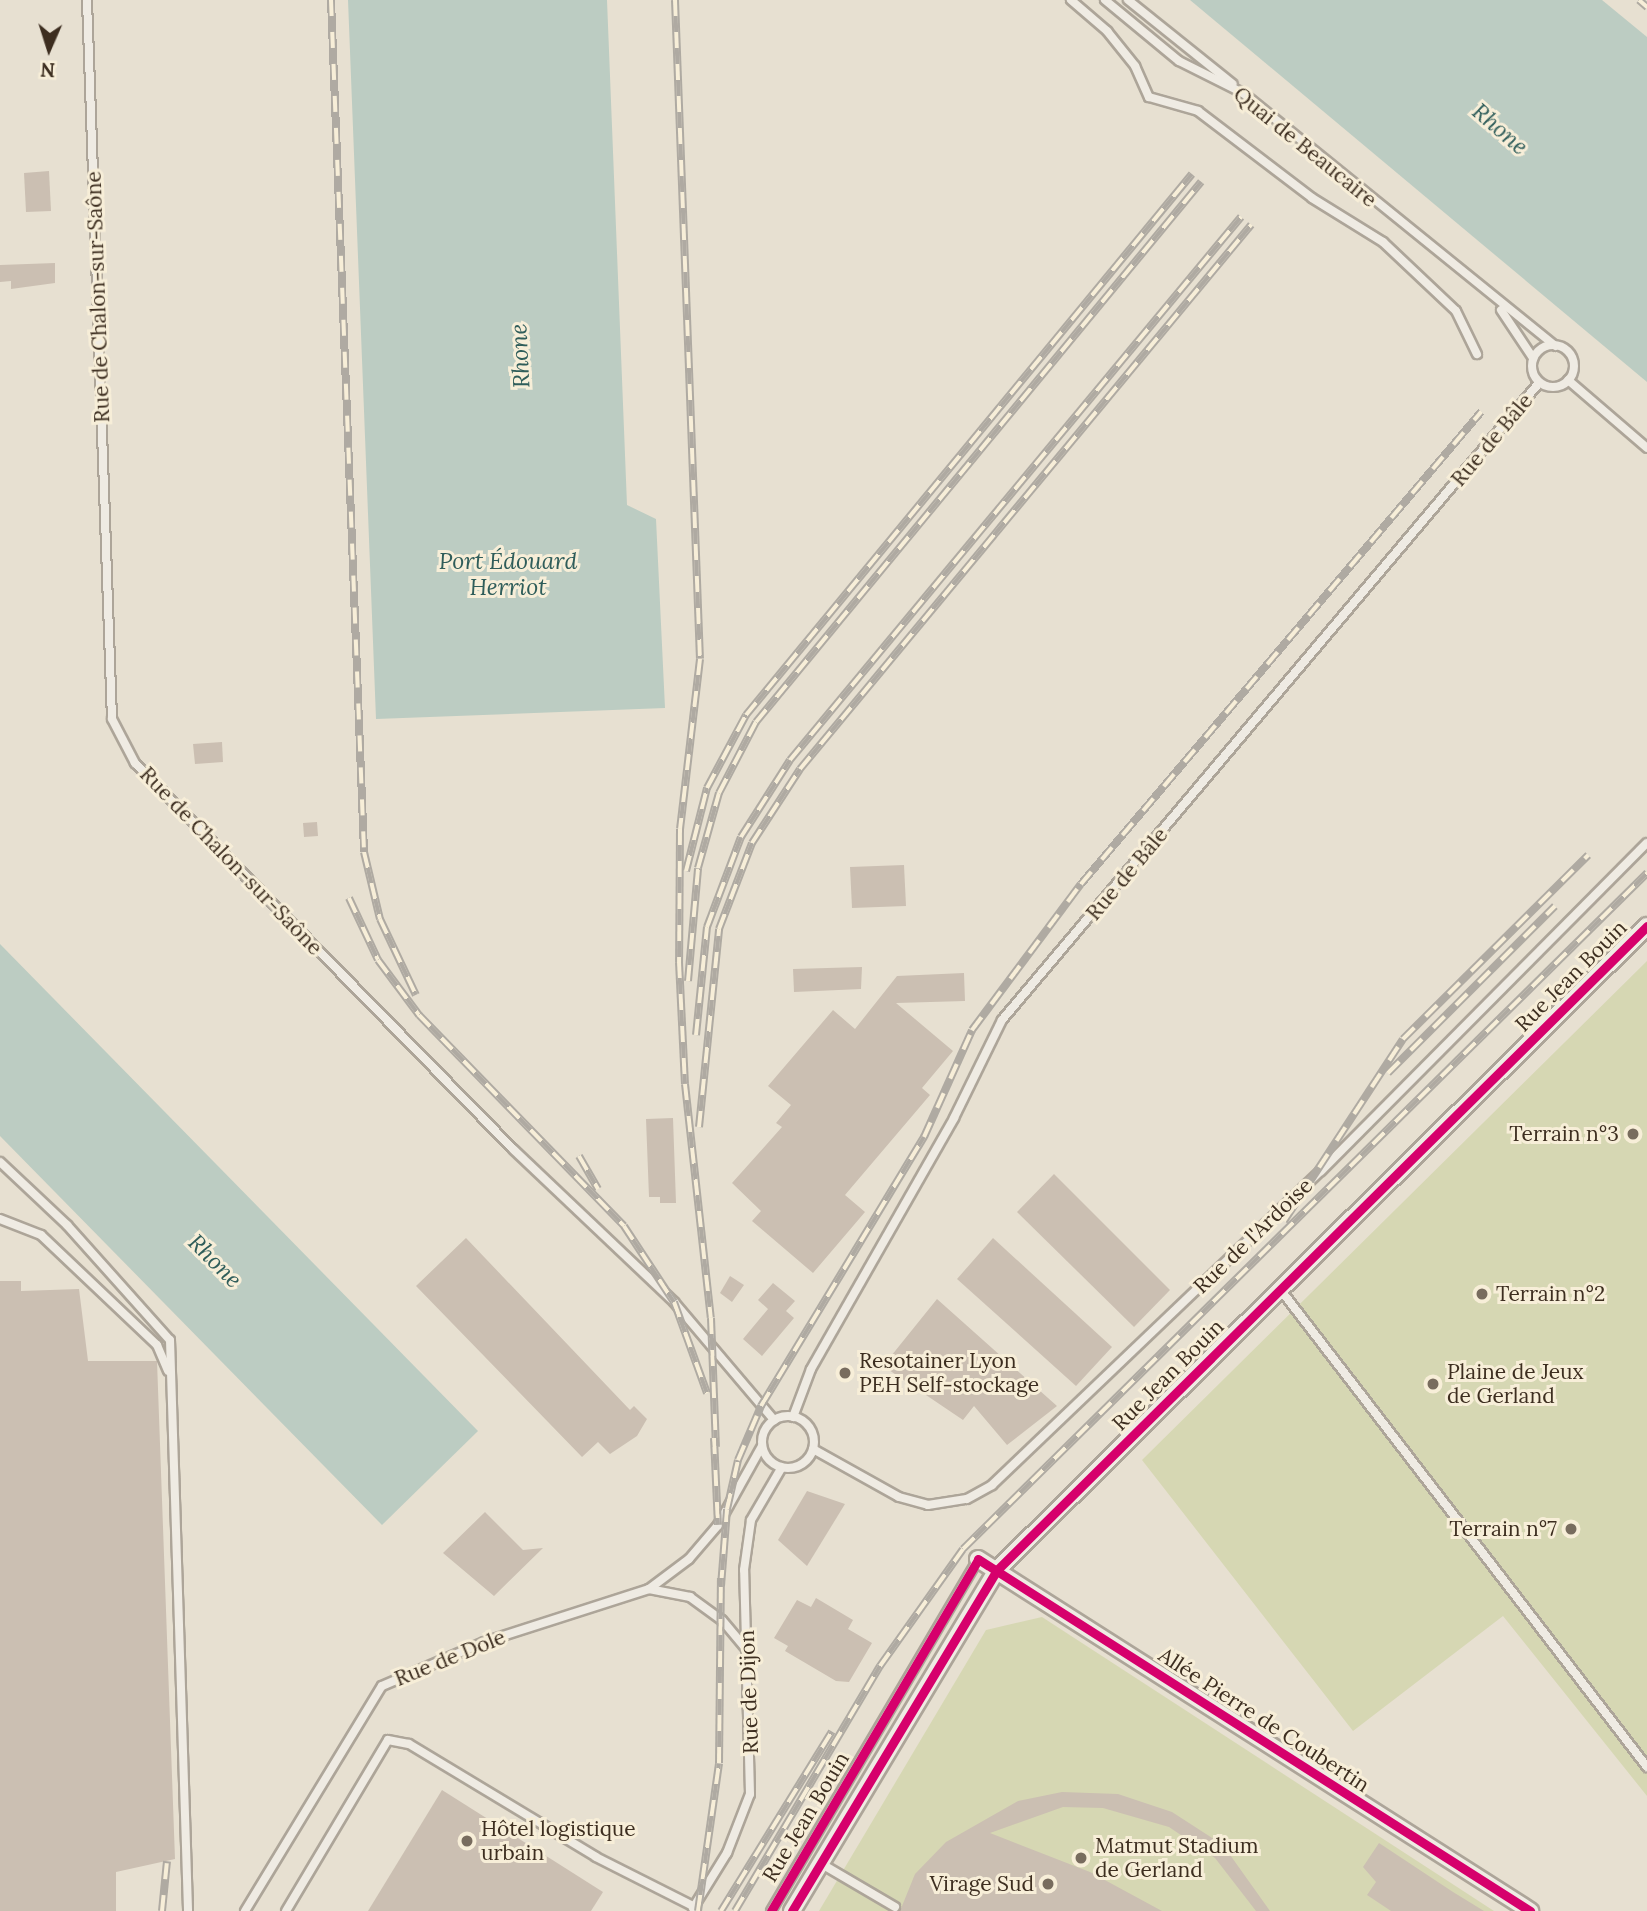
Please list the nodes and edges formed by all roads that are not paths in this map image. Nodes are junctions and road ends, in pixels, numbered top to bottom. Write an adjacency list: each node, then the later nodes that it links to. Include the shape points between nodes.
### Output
1 (87, 0): 22 (lane, Rue de Chalon-sur-Saône, via 112,719 135,762 505,1140 674,1302)
2 (1070, 0): 10 (lane, via 1121,48 1149,97 1198,111 1312,198 1383,242 1456,311)
3 (1105, 0): 7 (lane, Quai de Beaucaire, via 1179,61)
4 (1128, 0): 6 (lane)
5 (1137, 0): 6 (lane)
6 (1160, 22): 7 (lane)
7 (1243, 93): 8 (lane, Quai de Beaucaire)
8 (1497, 305): 9 (lane, Quai de Beaucaire); 11 (lane, Quai de Beaucaire)
9 (1555, 346): 11 (lane); 12 (lane, Quai de Beaucaire, via 1571,356)
10 (1477, 354)
11 (1533, 358): 13 (lane, Quai de Beaucaire)
12 (1568, 380): 13 (lane, via 1558,387); 14 (lane)
13 (1539, 383): 21 (lane, Rue de Bâle, via 1002,1020 954,1118 811,1369)
14 (1647, 448)
15 (1647, 843): 24 (lane, Rue de l'Ardoise, via 1321,1171 992,1485 967,1499 928,1505 899,1497)
16 (1647, 926): 19 (street, Rue Jean Bouin)
17 (0, 1162): 20 (lane, via 159,1320 170,1340)
18 (0, 1219): 20 (lane, via 41,1235 158,1345)
19 (1280, 1289): 27 (street, Rue Jean Bouin); 30 (lane)
20 (168, 1371): 33 (lane)
21 (793, 1417): 22 (lane); 24 (lane, via 812,1432)
22 (774, 1420): 23 (lane)
23 (762, 1446): 25 (lane); 28 (lane, Rue de Dole, via 718,1525 689,1559)
24 (813, 1449): 25 (lane, via 797,1466)
25 (782, 1467): 29 (lane, Rue de Dijon, via 751,1520 744,1570)
26 (978, 1559): 27 (street, Allée Pierre de Coubertin); 38 (lane, Rue Jean Bouin)
27 (996, 1570): 31 (street, Rue Jean Bouin); 40 (street, Allée Pierre de Coubertin)
28 (649, 1588): 29 (lane, via 690,1597 722,1619); 36 (lane, Rue de Dole, via 484,1642 382,1686)
29 (747, 1650): 34 (lane, Rue de Dijon, via 750,1794 727,1853)
30 (1647, 1767)
31 (820, 1863): 32 (lane); 39 (street, Rue Jean Bouin)
32 (895, 1907)
33 (189, 1909): 35 (lane)
34 (693, 1909): 37 (lane, via 596,1857 409,1744 388,1741)
35 (200, 1911)
36 (245, 1911)
37 (286, 1911)
38 (771, 1911)
39 (792, 1911)
40 (1530, 1911)

